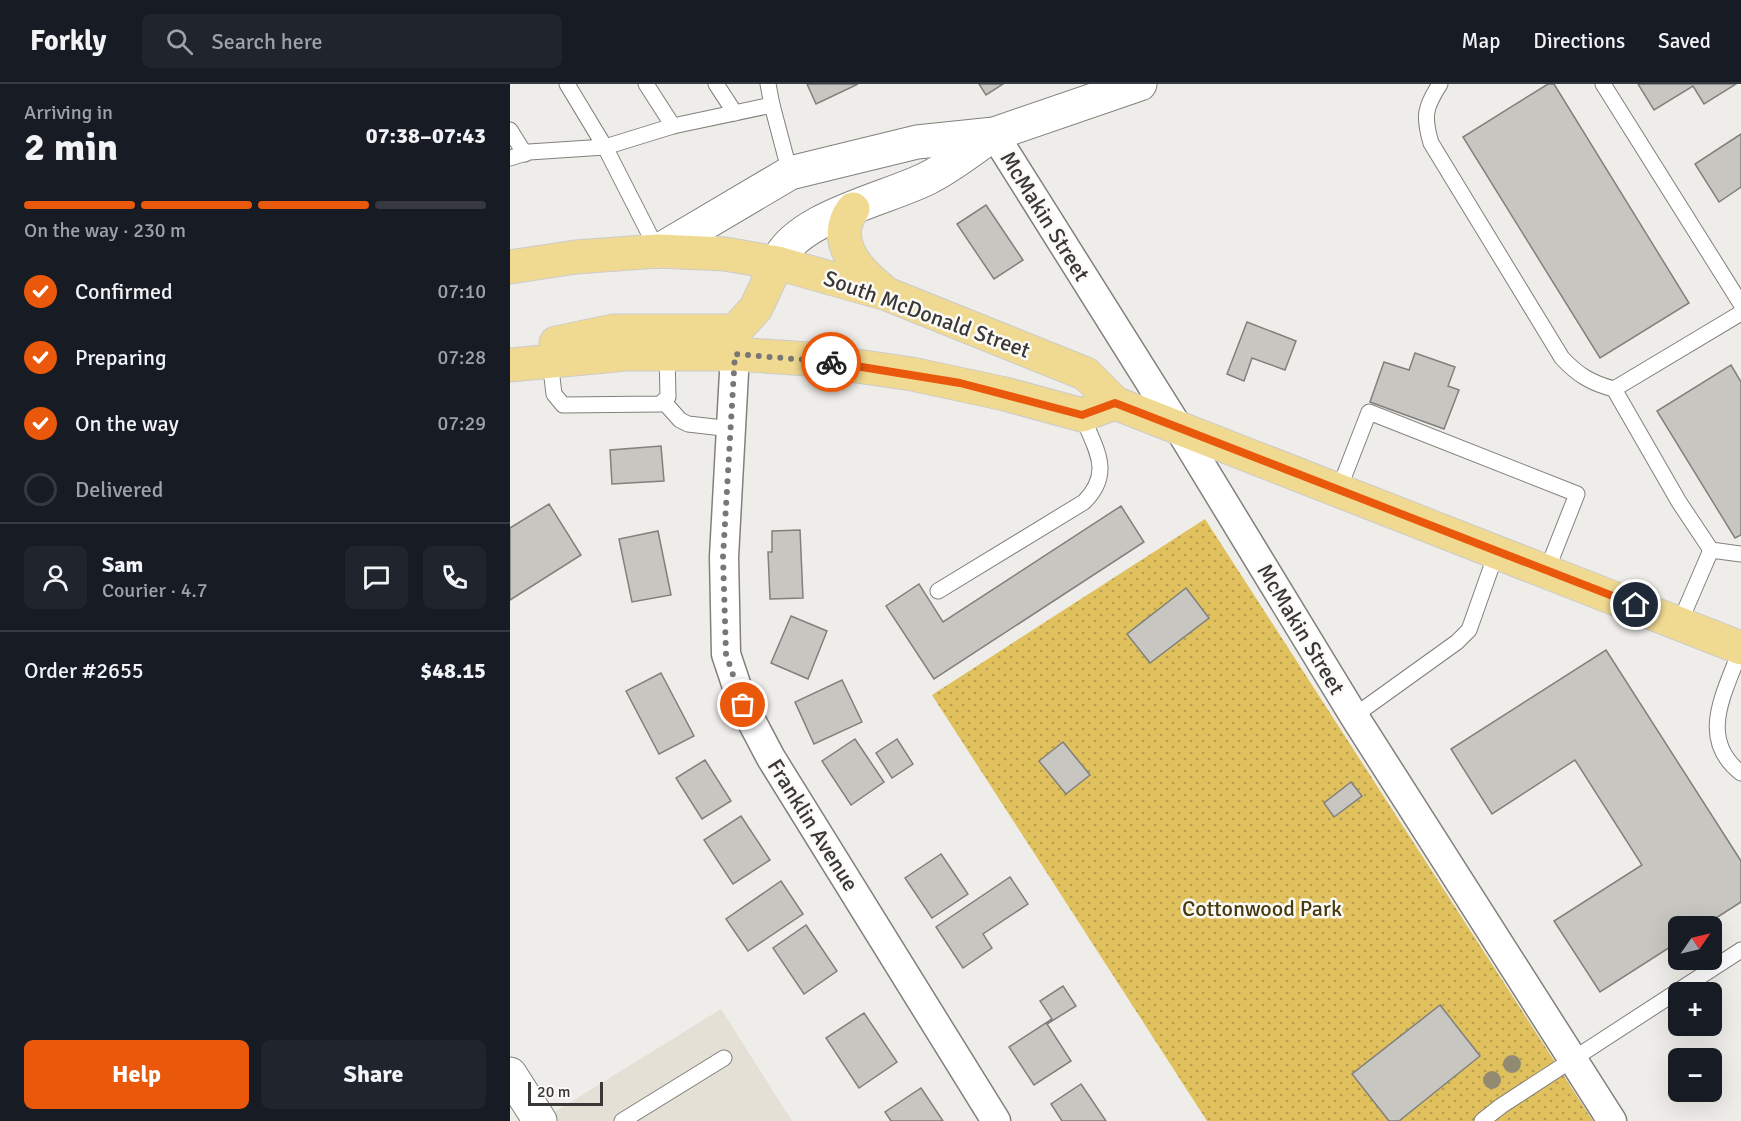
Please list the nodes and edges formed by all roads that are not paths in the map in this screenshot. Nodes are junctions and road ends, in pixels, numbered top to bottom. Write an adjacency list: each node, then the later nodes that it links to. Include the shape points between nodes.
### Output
1 (567, 84): 13 (lane)
2 (646, 84): 10 (lane)
3 (716, 84): 9 (lane)
4 (768, 84): 8 (lane)
5 (1140, 84): 12 (street)
6 (1440, 84): 29 (lane, via 1427,104 1426,125 1431,143 1562,358 1593,384)
7 (1603, 84): 23 (lane)
8 (772, 105): 9 (lane); 15 (lane)
9 (735, 113): 10 (lane)
10 (673, 126): 13 (lane)
11 (510, 130): 14 (lane)
12 (994, 134): 15 (street, via 917,142); 16 (street, via 929,178); 33 (street, McMakin Street)
13 (605, 147): 14 (lane); 17 (lane)
14 (517, 156)
15 (790, 173): 17 (street)
16 (853, 209): 19 (street, via 798,236); 22 (main road, via 845,222 847,251 859,271)
17 (658, 251): 18 (main road, South McDonald Street); 19 (main road, South McDonald Street, via 725,254)
18 (576, 257): 20 (main road, South McDonald Street); 21 (main road, via 541,280)
19 (777, 262): 22 (main road, South McDonald Street); 28 (main road, via 756,308 735,331 603,333 555,344)
20 (510, 267)
21 (510, 288)
22 (887, 294): 31 (main road, South McDonald Street, via 1086,374)
23 (1741, 304)
24 (1741, 313): 29 (lane)
25 (667, 353): 26 (main road); 27 (main road); 30 (lane, via 668,397)
26 (735, 354): 32 (main road, via 808,359 912,374); 34 (street, Franklin Avenue)
27 (550, 361): 28 (main road); 30 (lane, via 554,394 563,405)
28 (510, 364)
29 (1614, 389): 36 (lane)
30 (664, 402): 34 (lane, via 688,424)
31 (1115, 403): 32 (main road); 33 (main road, South McDonald Street)
32 (1082, 415): 40 (lane, via 1101,467 1097,489 1084,502)
33 (1178, 427): 35 (main road, South McDonald Street); 43 (street, McMakin Street)
34 (732, 429): 51 (street, Franklin Avenue, via 723,557 726,654 743,705 771,758)
35 (1339, 489): 37 (main road, South McDonald Street); 39 (lane, via 1369,412 1577,494)
36 (1711, 550): 38 (lane); 41 (lane)
37 (1497, 551): 39 (main road, South McDonald Street); 43 (lane, via 1469,630)
38 (1741, 554)
39 (1547, 570): 41 (main road, South McDonald Street)
40 (938, 591)
41 (1680, 622): 42 (main road, South McDonald Street)
42 (1741, 648): 44 (lane, via 1717,716 1716,742)
43 (1354, 716): 47 (street, McMakin Street)
44 (1741, 773)
45 (1741, 950): 47 (lane)
46 (724, 1058): 50 (lane)
47 (1572, 1059): 52 (lane); 53 (street, McMakin Street)
48 (510, 1074): 49 (street)
49 (540, 1121)
50 (622, 1121)
51 (996, 1121)
52 (1482, 1121)
53 (1612, 1121)

